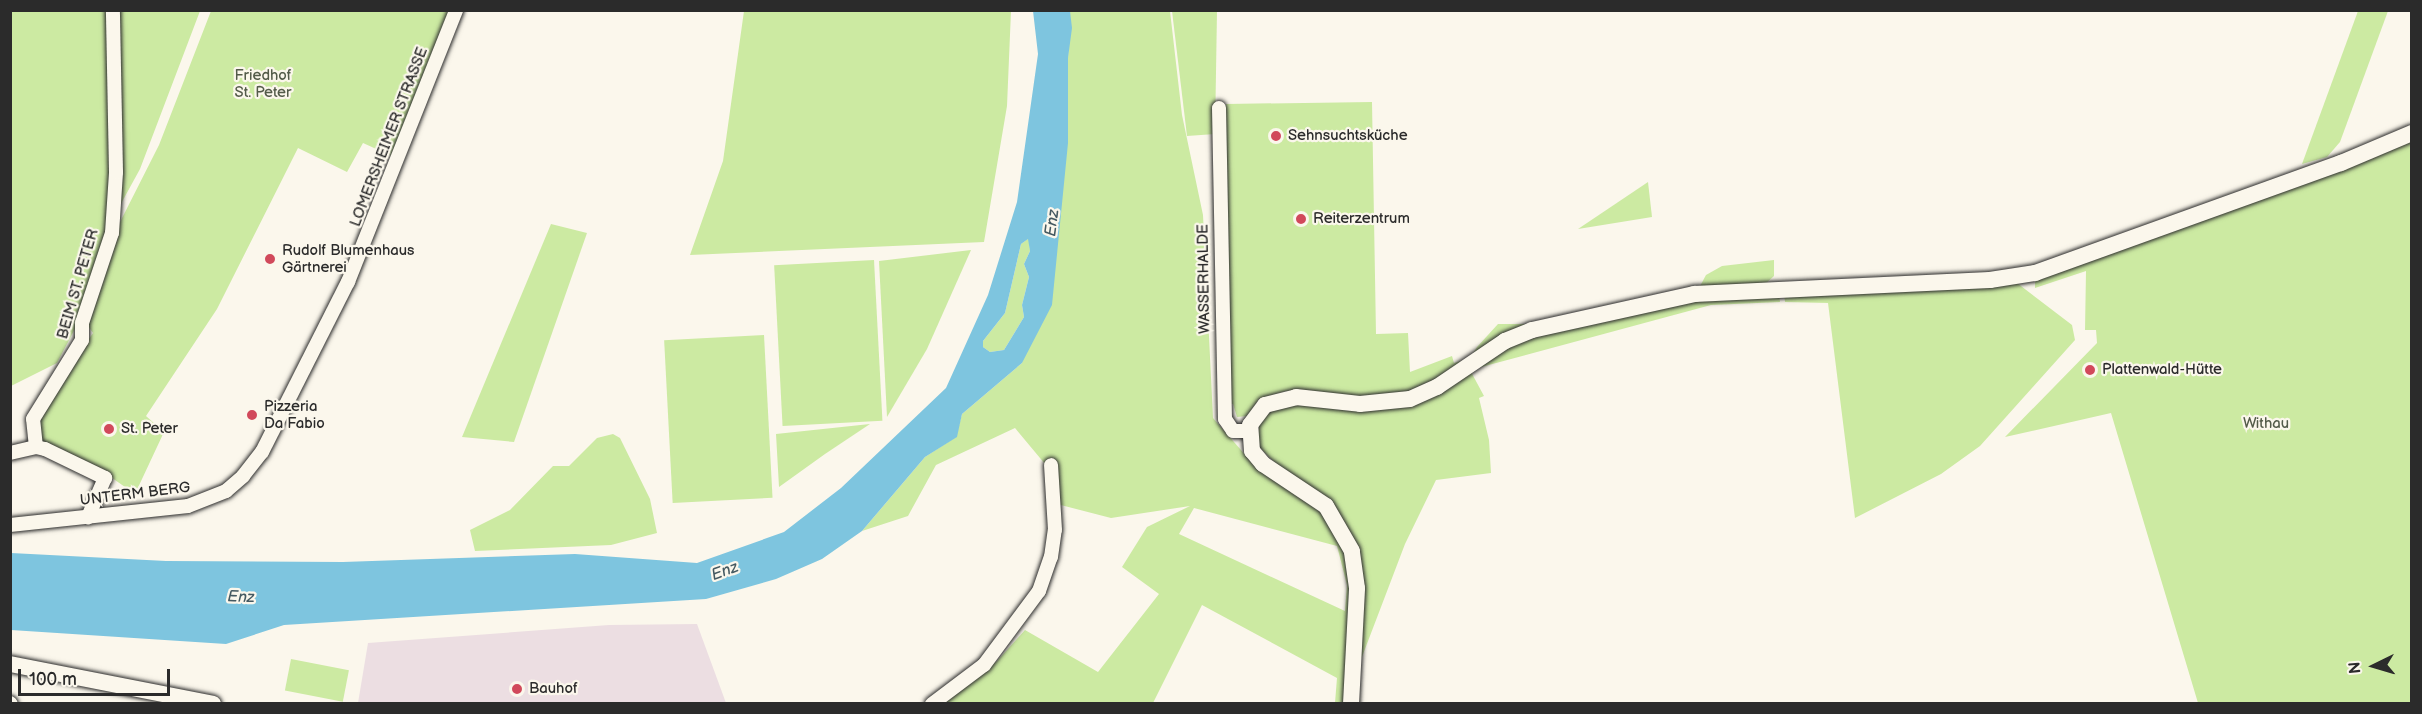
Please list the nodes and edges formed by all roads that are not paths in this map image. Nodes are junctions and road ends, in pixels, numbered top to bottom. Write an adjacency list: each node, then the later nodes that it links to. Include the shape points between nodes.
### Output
1 (113, 10): 6 (street, BEIM ST. PETER, via 116,172 112,233 82,323 82,340 33,419)
2 (456, 10): 9 (street, LOMERSHEIMER STRASSE, via 348,282)
3 (1219, 108): 5 (street, WASSERHALDE, via 1225,419 1233,431)
4 (2412, 133): 5 (main road, via 2341,163 2035,273 1990,280 1740,290 1664,300 1532,330 1505,341 1437,387 1394,403 1360,404 1304,397 1276,400 1255,414)
5 (1249, 431): 15 (main road, via 1256,457 1326,506 1352,551 1357,588)
6 (36, 447): 7 (street); 10 (street, via 105,478)
7 (10, 453)
8 (1051, 465): 14 (street, via 1055,531 1039,591 984,664)
9 (252, 466): 10 (street, UNTERM BERG, via 226,491 202,502)
10 (88, 517): 11 (street, UNTERM BERG)
11 (10, 525)
12 (11, 664): 13 (main road)
13 (213, 704)
14 (932, 704)
15 (1351, 704)

